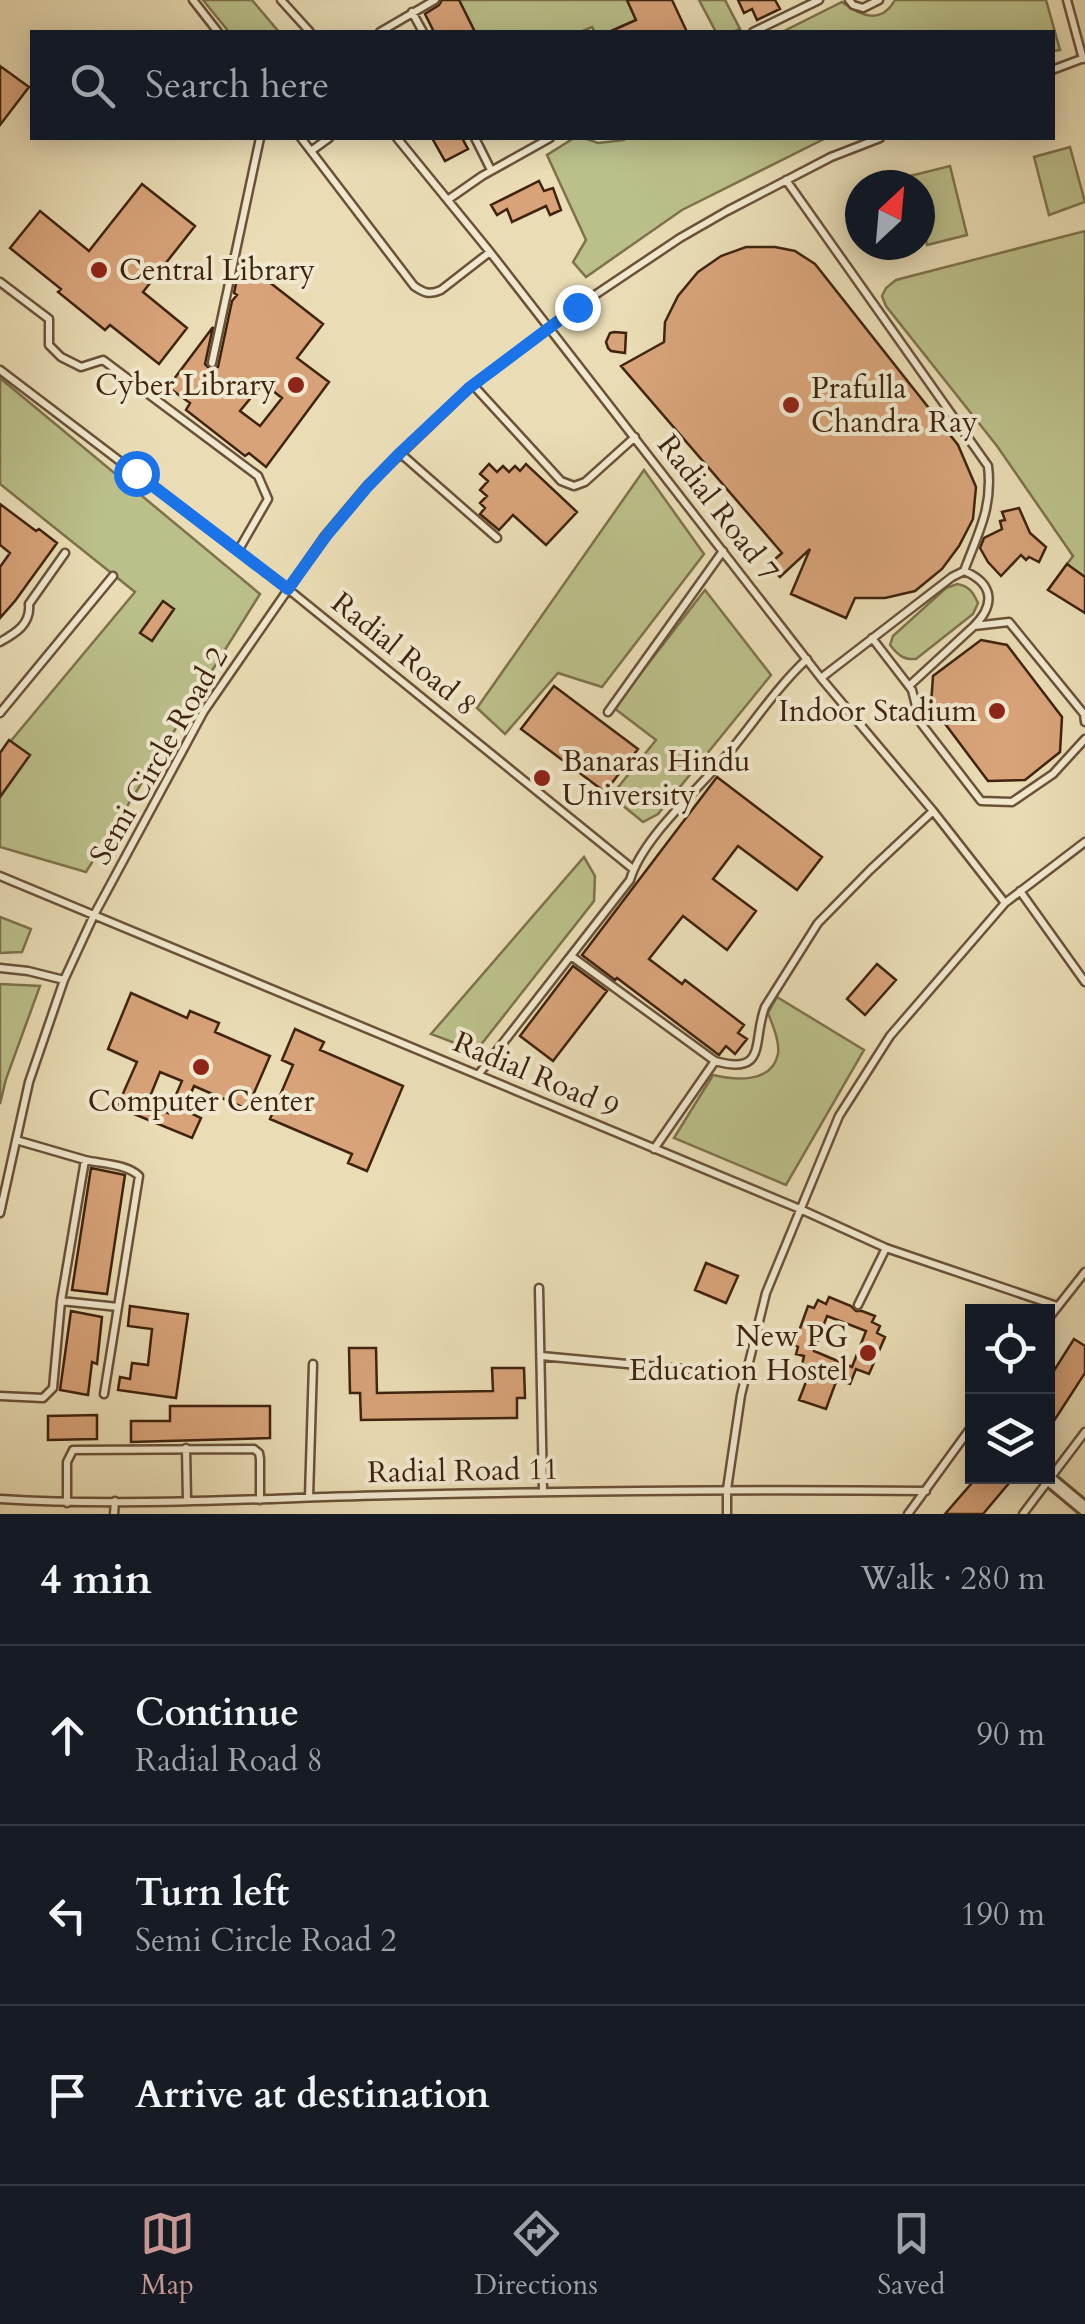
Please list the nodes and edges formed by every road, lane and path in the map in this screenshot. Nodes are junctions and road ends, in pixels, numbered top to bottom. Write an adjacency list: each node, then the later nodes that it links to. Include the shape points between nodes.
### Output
1 (193, 0): 9 (lane)
2 (281, 0): 10 (lane)
3 (435, 0): 8 (lane)
4 (819, 0): 13 (lane)
5 (849, 0): 6 (lane, via 863,8)
6 (879, 0)
7 (1066, 0): 14 (lane)
8 (412, 12): 11 (lane); 12 (lane)
9 (216, 30)
10 (308, 30)
11 (383, 30)
12 (422, 30)
13 (757, 30)
14 (1084, 58): 15 (lane)
15 (1055, 69)
16 (260, 140): 30 (lane)
17 (302, 140): 23 (lane)
18 (325, 140): 23 (lane)
19 (400, 140): 26 (lane, Radial Road 7)
20 (476, 140): 24 (lane)
21 (546, 140): 24 (lane)
22 (875, 140): 25 (lane, Semi Circle Road 2)
23 (311, 151): 27 (lane, via 424,292 441,290)
24 (491, 170): 26 (lane)
25 (786, 180): 29 (lane, Semi Circle Road 2, via 680,238); 39 (lane, via 988,466 988,508)
26 (448, 199): 27 (lane, Radial Road 7)
27 (490, 252): 29 (lane, Radial Road 7)
28 (0, 282): 36 (lane, via 50,319 49,345 62,357 80,367 103,360 258,476 268,498)
29 (548, 329): 32 (lane, Semi Circle Road 2); 33 (lane, Radial Road 7)
30 (212, 362)
31 (0, 370): 36 (lane, Radial Road 8)
32 (473, 384): 33 (lane, via 561,482 584,482); 34 (lane, Semi Circle Road 2)
33 (635, 436): 37 (lane, Radial Road 7)
34 (400, 453): 35 (lane); 41 (lane, Semi Circle Road 2)
35 (497, 538)
36 (238, 551): 41 (lane, Radial Road 8)
37 (723, 551): 45 (lane, Radial Road 7); 49 (lane)
38 (65, 553): 44 (lane, via 29,604 26,622)
39 (964, 571): 42 (lane, via 988,591 988,605); 43 (lane)
40 (113, 576): 48 (lane)
41 (288, 589): 54 (lane, Radial Road 8); 58 (lane, Semi Circle Road 2, via 204,711)
42 (974, 626): 47 (lane); 50 (lane, via 1010,622)
43 (872, 638): 46 (lane); 47 (lane)
44 (0, 642)
45 (807, 660): 46 (lane, Radial Road 7); 54 (lane, via 648,844)
46 (821, 678): 52 (lane, Radial Road 7)
47 (909, 686): 51 (lane, via 920,722 981,800 1012,802)
48 (1, 710)
49 (608, 712)
50 (1085, 718)
51 (1085, 739)
52 (933, 811): 57 (lane, Radial Road 7); 63 (lane, via 818,923 765,1008 752,1060 732,1066)
53 (1085, 842): 56 (lane)
54 (633, 870): 59 (lane)
55 (0, 876): 58 (lane, Radial Road 9)
56 (1020, 891): 57 (lane); 62 (lane)
57 (1005, 903): 68 (lane, via 890,1036 838,1116)
58 (94, 915): 61 (lane, Semi Circle Road 2); 64 (lane, Radial Road 9)
59 (571, 956): 63 (lane); 64 (lane)
60 (0, 968): 61 (lane)
61 (64, 980): 65 (lane, Semi Circle Road 2)
62 (1085, 982)
63 (714, 1061): 66 (lane)
64 (478, 1075): 66 (lane, Radial Road 9)
65 (16, 1140): 67 (lane); 69 (lane, Semi Circle Road 2)
66 (654, 1149): 68 (lane, Radial Road 9)
67 (86, 1160): 73 (lane); 76 (lane, via 139,1176)
68 (800, 1209): 70 (lane, Radial Road 9); 80 (lane, via 766,1293)
69 (0, 1213)
70 (886, 1248): 74 (lane); 75 (lane, Radial Road 9)
71 (1085, 1272): 75 (lane)
72 (539, 1288): 78 (lane)
73 (61, 1301): 76 (lane); 82 (lane, via 50,1394)
74 (858, 1305)
75 (1057, 1306): 77 (lane)
76 (118, 1307): 81 (lane)
77 (1055, 1309)
78 (542, 1356): 80 (lane); 90 (lane)
79 (313, 1364): 92 (lane)
80 (746, 1375): 89 (lane)
81 (104, 1394)
82 (0, 1396)
83 (1085, 1432): 86 (lane)
84 (965, 1436): 91 (lane)
85 (186, 1448): 95 (lane, via 254,1449); 96 (lane); 97 (lane, via 74,1450 66,1462)
86 (1055, 1471)
87 (1045, 1484): 102 (lane)
88 (1055, 1484): 98 (street)
89 (727, 1489): 90 (lane, Radial Road 11); 91 (lane, Radial Road 11); 100 (lane)
90 (543, 1491): 92 (lane, Radial Road 11)
91 (926, 1491): 101 (lane)
92 (310, 1497): 95 (lane, Radial Road 11)
93 (0, 1499): 97 (lane, Radial Road 11)
94 (115, 1500): 96 (lane, Radial Road 11); 97 (lane, Radial Road 11); 99 (lane)
95 (260, 1500): 96 (lane, Radial Road 11)
96 (187, 1501)
97 (67, 1503)
98 (1085, 1508)
99 (114, 1514)
100 (727, 1514)
101 (908, 1514)
102 (1023, 1514)

